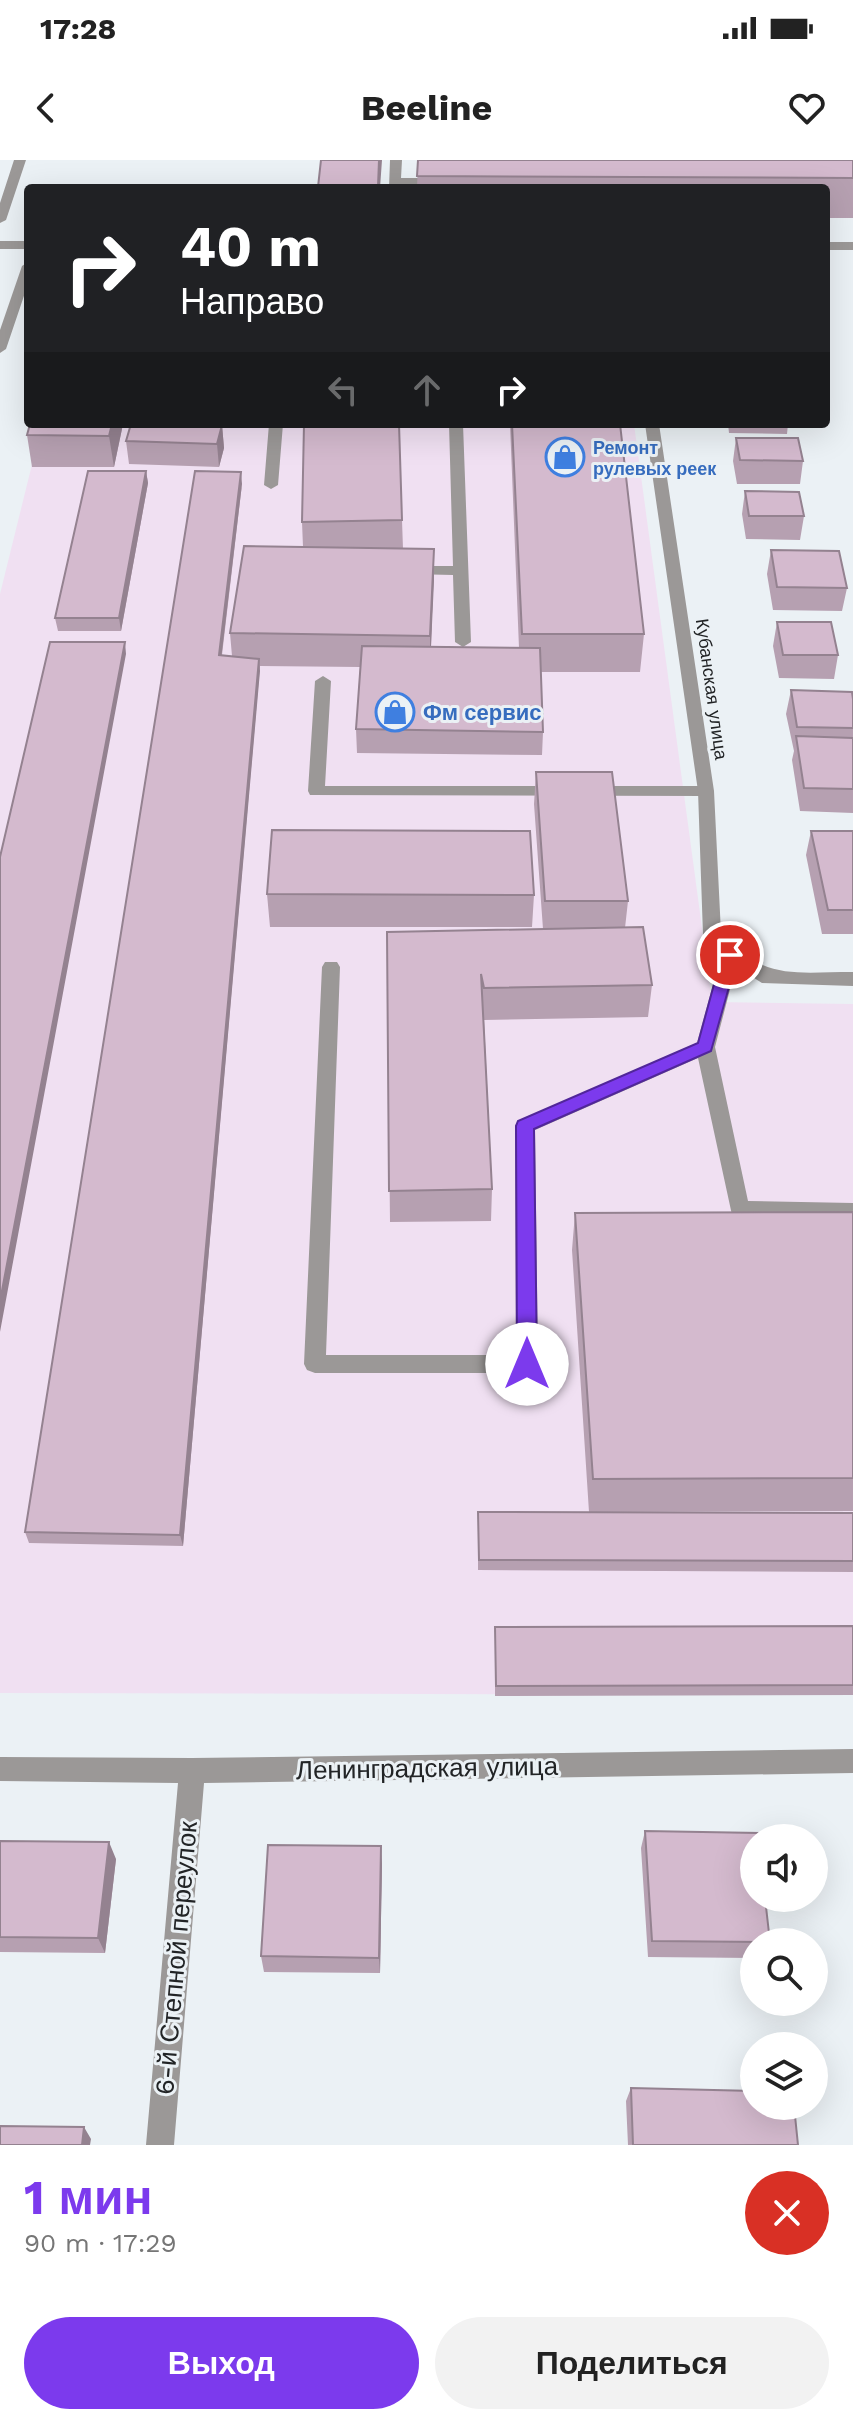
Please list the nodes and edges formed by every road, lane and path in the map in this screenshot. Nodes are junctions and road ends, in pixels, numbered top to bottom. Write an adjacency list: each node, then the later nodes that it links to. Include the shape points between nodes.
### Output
1 (20, 160): 5 (street)
2 (396, 160): 4 (street)
3 (455, 181): 4 (street)
4 (395, 184)
5 (0, 220)
6 (0, 245): 7 (street)
7 (24, 245)
8 (830, 246): 9 (street)
9 (853, 246)
10 (24, 278): 11 (street)
11 (0, 349)
12 (276, 428): 15 (street)
13 (456, 428): 17 (street)
14 (653, 428): 20 (street, Кубанская улица)
15 (271, 485)
16 (386, 570): 17 (street)
17 (461, 571): 18 (street)
18 (463, 642)
19 (323, 681): 20 (street, via 316,791)
20 (706, 791): 21 (street, Кубанская улица, via 712,935)
21 (730, 955): 23 (street, via 769,978); 24 (street)
22 (331, 967): 24 (street, via 315,1364 527,1364 525,1126)
23 (853, 979)
24 (705, 1047): 25 (street, via 739,1209)
25 (853, 1211)
26 (853, 1761): 28 (street, Ленинградская улица)
27 (0, 1769): 28 (street, Ленинградская улица)
28 (192, 1771): 29 (street, 6-й Степной переулок)
29 (160, 2145)

